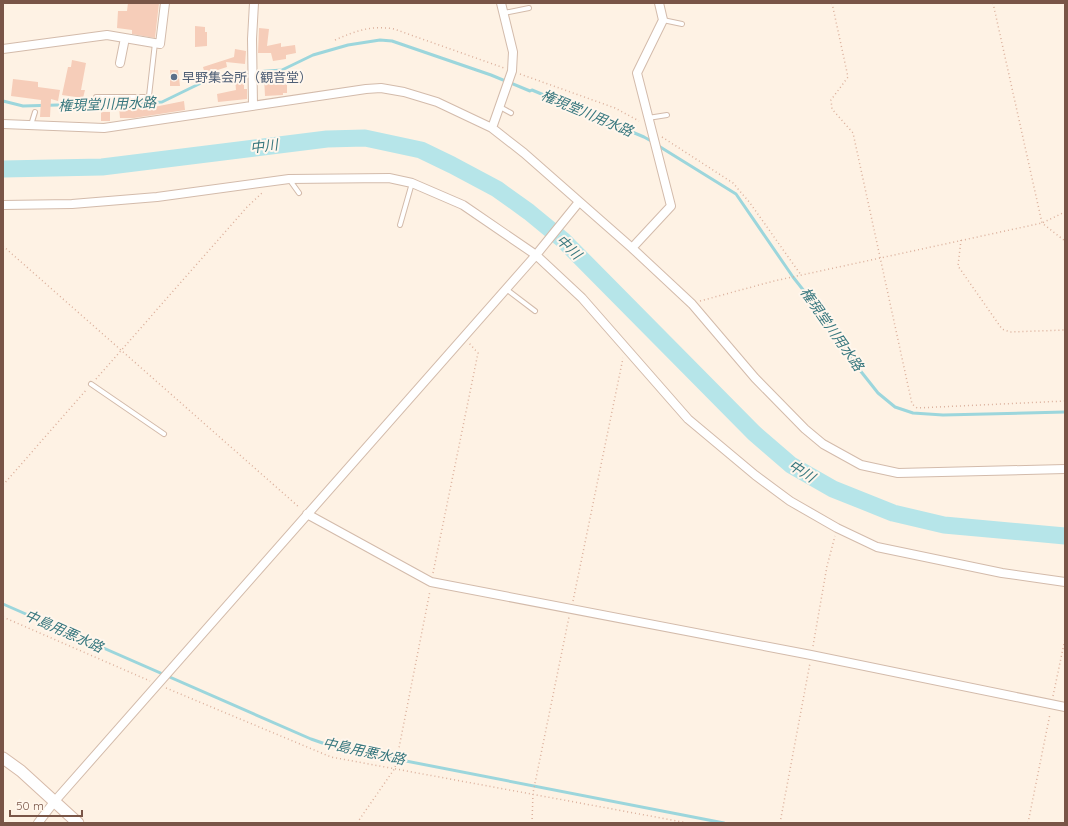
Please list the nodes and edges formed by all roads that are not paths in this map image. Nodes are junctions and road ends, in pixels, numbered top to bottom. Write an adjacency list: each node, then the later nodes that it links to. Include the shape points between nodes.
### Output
1 (165, 3): 10 (street, via 160,44)
2 (254, 3): 14 (street)
3 (502, 3): 6 (street)
4 (659, 3): 7 (street)
5 (529, 8): 6 (lane)
6 (504, 13): 15 (street, via 513,52 512,71)
7 (663, 20): 8 (lane); 19 (street, via 637,73)
8 (682, 24)
9 (124, 38): 10 (street); 11 (street, via 107,35); 12 (street)
10 (155, 43): 13 (lane, via 149,96)
11 (3, 49)
12 (120, 63)
13 (96, 97)
14 (253, 105): 21 (street, via 104,128); 22 (street, via 381,88 416,94)
15 (500, 107): 17 (lane); 22 (street)
16 (34, 112): 21 (lane)
17 (511, 112)
18 (666, 115): 19 (lane)
19 (648, 118): 29 (street, via 671,206)
20 (3, 124): 21 (street)
21 (31, 125)
22 (492, 128): 27 (street, via 524,152)
23 (289, 179): 24 (street, via 389,178); 25 (lane); 26 (street, via 157,197 72,204)
24 (412, 183): 28 (lane); 30 (street, via 463,205)
25 (299, 193)
26 (3, 205)
27 (577, 205): 29 (street); 30 (street)
28 (400, 225)
29 (632, 248): 35 (street, via 692,304 755,378 805,429 823,444 861,465 898,473)
30 (539, 251): 31 (street); 37 (street, via 688,418 715,443 790,501 877,547 1002,573)
31 (506, 289): 32 (lane); 36 (street)
32 (535, 311)
33 (91, 384): 34 (lane)
34 (164, 434)
35 (1065, 469)
36 (308, 514): 38 (street, via 431,582); 40 (street)
37 (1065, 582)
38 (1065, 707)
39 (3, 758): 40 (main road)
40 (54, 802): 41 (street); 42 (main road)
41 (38, 823)
42 (78, 823)

